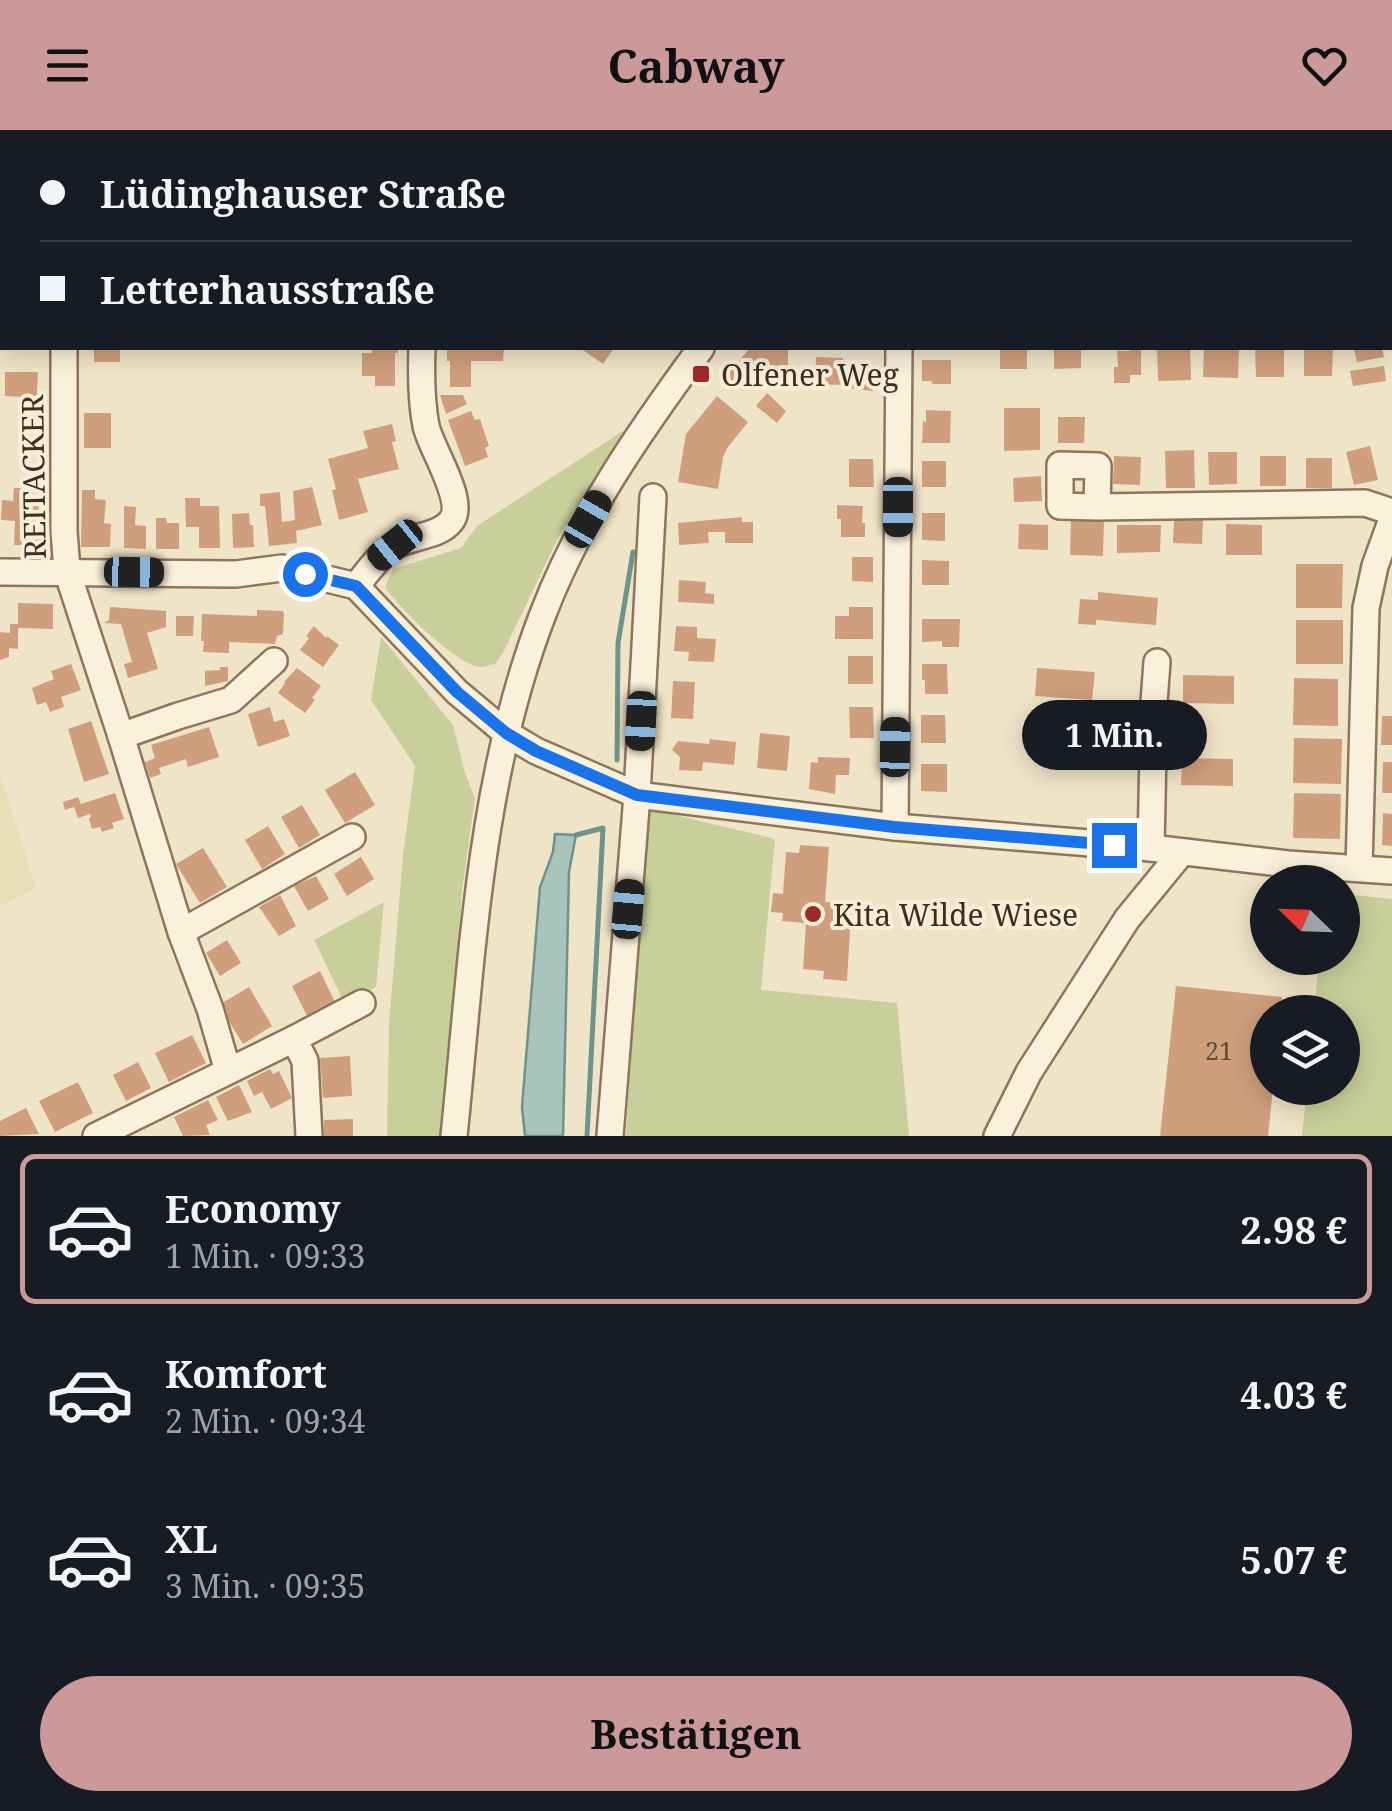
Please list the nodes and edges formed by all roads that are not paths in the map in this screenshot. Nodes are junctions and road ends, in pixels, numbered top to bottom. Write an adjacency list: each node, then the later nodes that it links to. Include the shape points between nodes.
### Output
1 (64, 350): 8 (street, REITACKER)
2 (422, 350): 10 (street, via 426,429 454,517 447,526 395,545)
3 (700, 350): 13 (street, via 574,544 543,614)
4 (899, 350): 16 (street)
5 (652, 498): 15 (street)
6 (1097, 507): 6 (street, via 1098,466 1060,465 1060,506); 7 (street, via 1365,503)
7 (1392, 516): 21 (street, via 1366,608)
8 (67, 571): 9 (street); 10 (street, via 236,574 282,568); 14 (street, REITACKER)
9 (0, 572)
10 (356, 586): 13 (street, via 457,692)
11 (274, 662): 14 (street, via 230,700)
12 (1157, 662): 18 (street)
13 (506, 733): 15 (street); 30 (street, via 478,901)
14 (121, 736): 24 (street, REITACKER)
15 (637, 795): 16 (street); 31 (street)
16 (894, 827): 18 (street)
17 (352, 838): 24 (street)
18 (1151, 848): 19 (street)
19 (1182, 852): 20 (street); 32 (street, via 1127,919 1029,1072)
20 (1306, 865)
21 (1359, 865)
22 (1360, 868): 23 (street)
23 (1392, 872)
24 (181, 932): 27 (street, REITACKER)
25 (362, 1003): 26 (street)
26 (294, 1038): 27 (street); 29 (street, via 305,1061)
27 (228, 1072): 28 (street)
28 (96, 1136)
29 (309, 1136)
30 (454, 1136)
31 (610, 1136)
32 (997, 1136)

